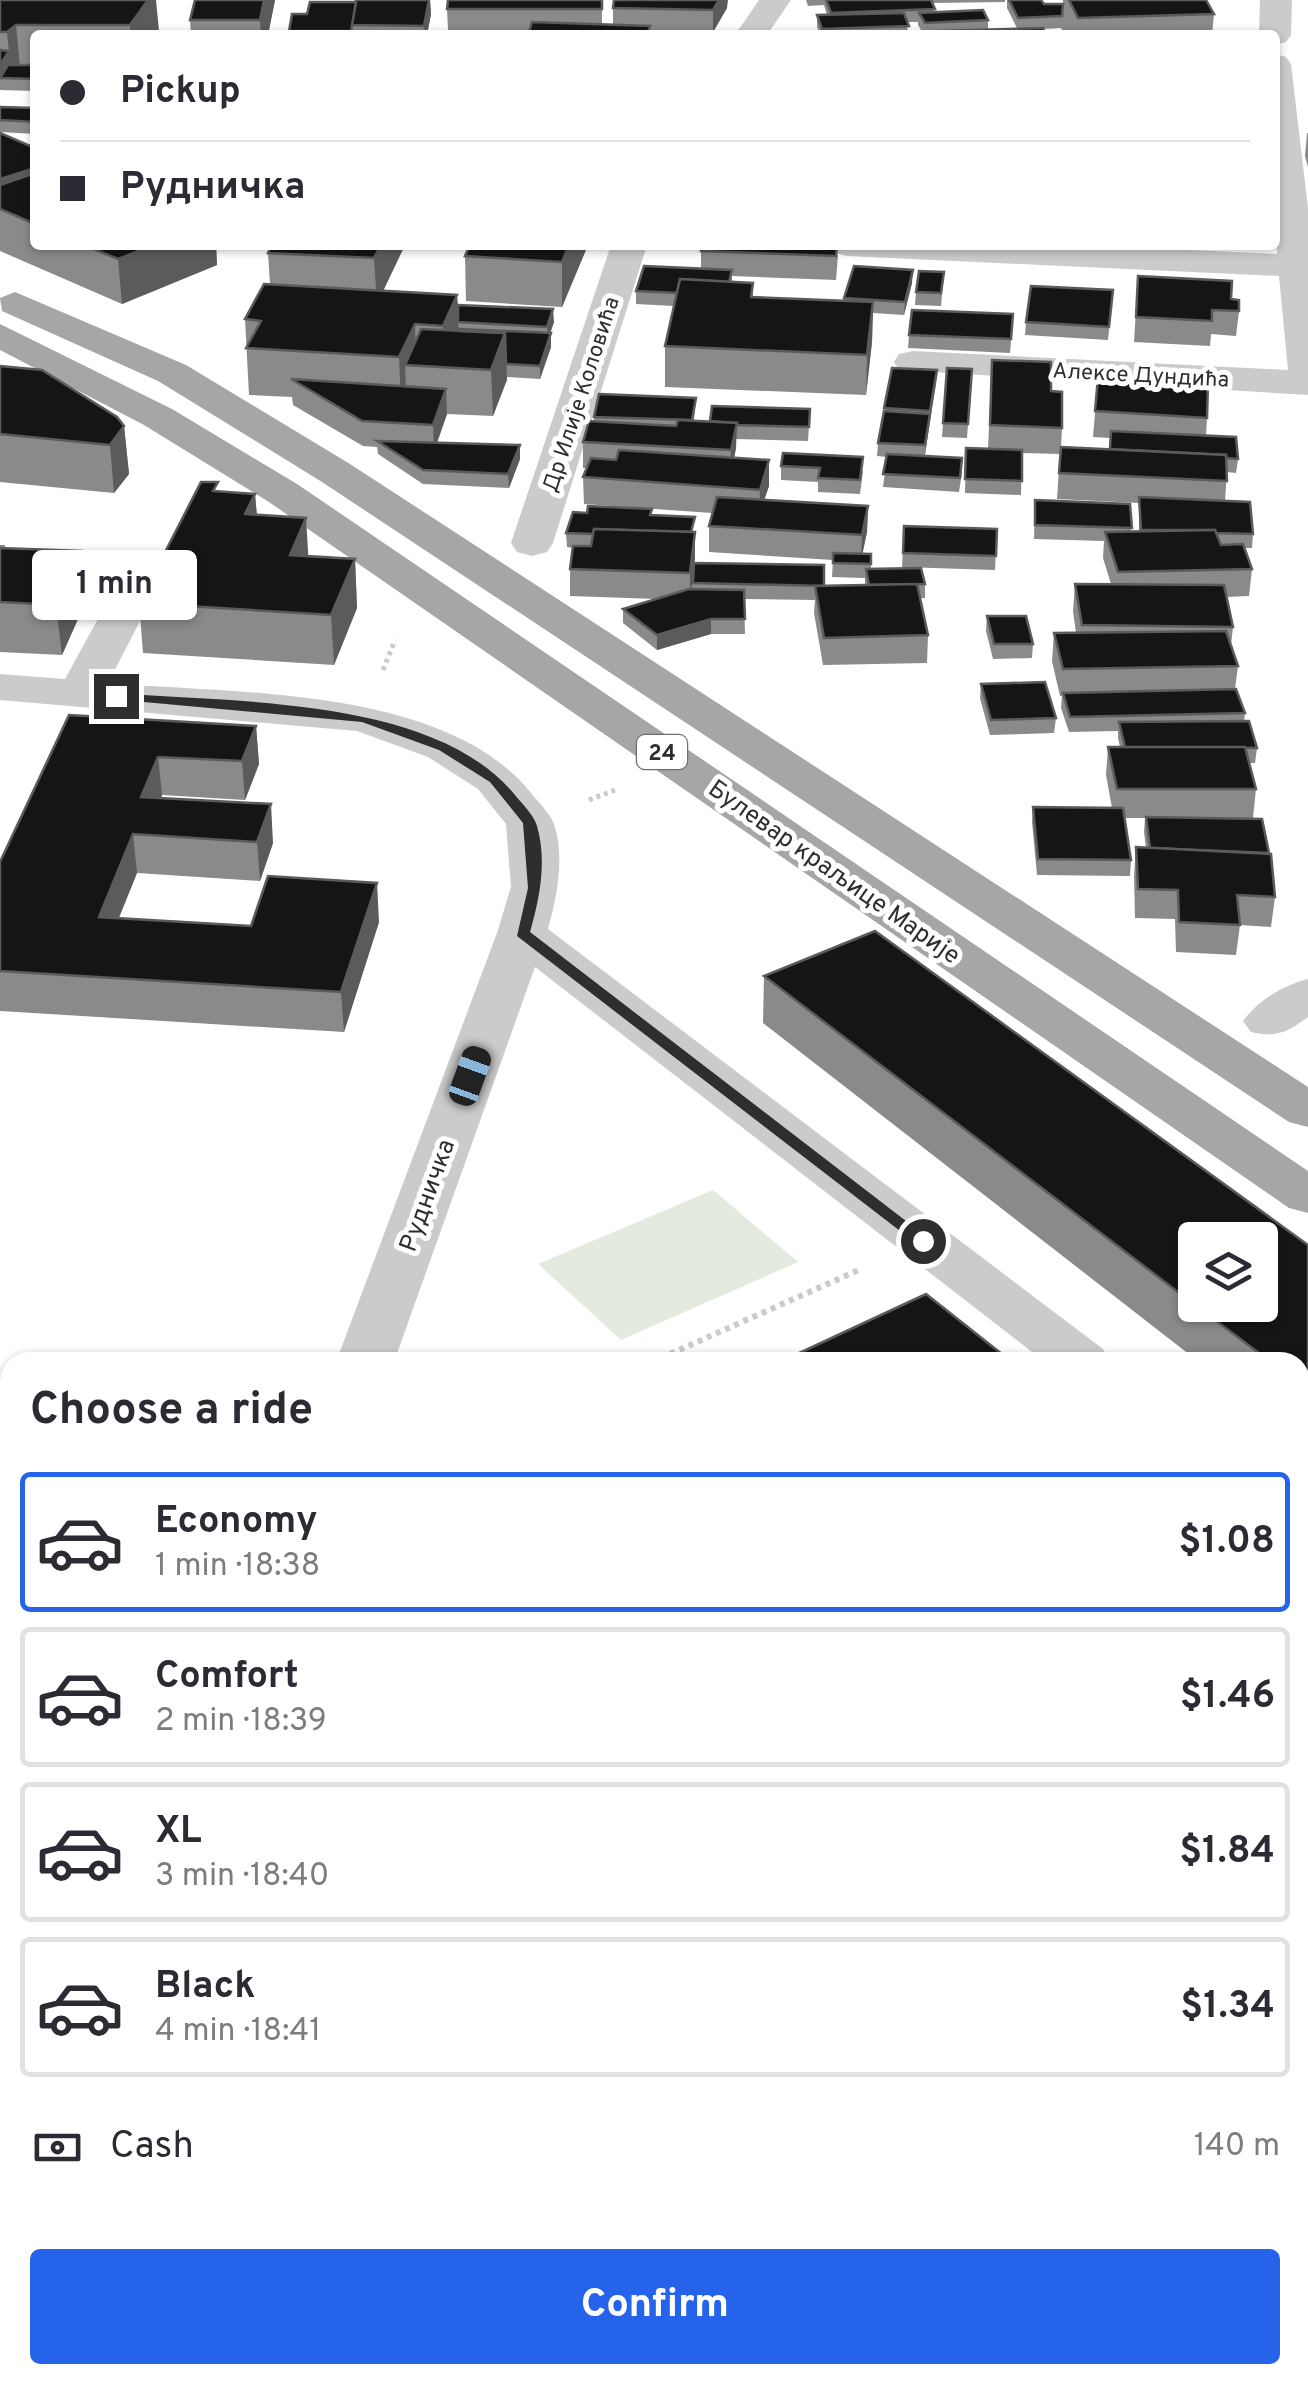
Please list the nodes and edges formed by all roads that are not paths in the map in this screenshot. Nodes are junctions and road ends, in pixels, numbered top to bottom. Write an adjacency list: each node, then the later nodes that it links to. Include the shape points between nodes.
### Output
1 (775, 0): 3 (street)
2 (1276, 0): 4 (street)
3 (754, 30)
4 (1274, 30)
5 (1280, 114): 8 (street)
6 (627, 250): 14 (street, Др Илије Коловића)
7 (954, 250): 8 (street)
8 (1295, 266): 12 (street)
9 (0, 297): 19 (main road, 24, via 172,373 336,472)
10 (0, 335): 20 (main road, Булевар краљице Марије / 24, via 158,416 283,493)
11 (913, 362): 13 (street, Алексе Дундића)
12 (1308, 373)
13 (1308, 383)
14 (532, 543)
15 (143, 575): 17 (street)
16 (0, 687): 17 (street, Рудничка)
17 (80, 694): 18 (street, Рудничка, via 364,718 444,747 495,779 530,823 535,888)
18 (522, 933): 21 (street, Рудничка); 22 (street)
19 (1308, 1111)
20 (1308, 1196)
21 (368, 1352)
22 (1069, 1352)

